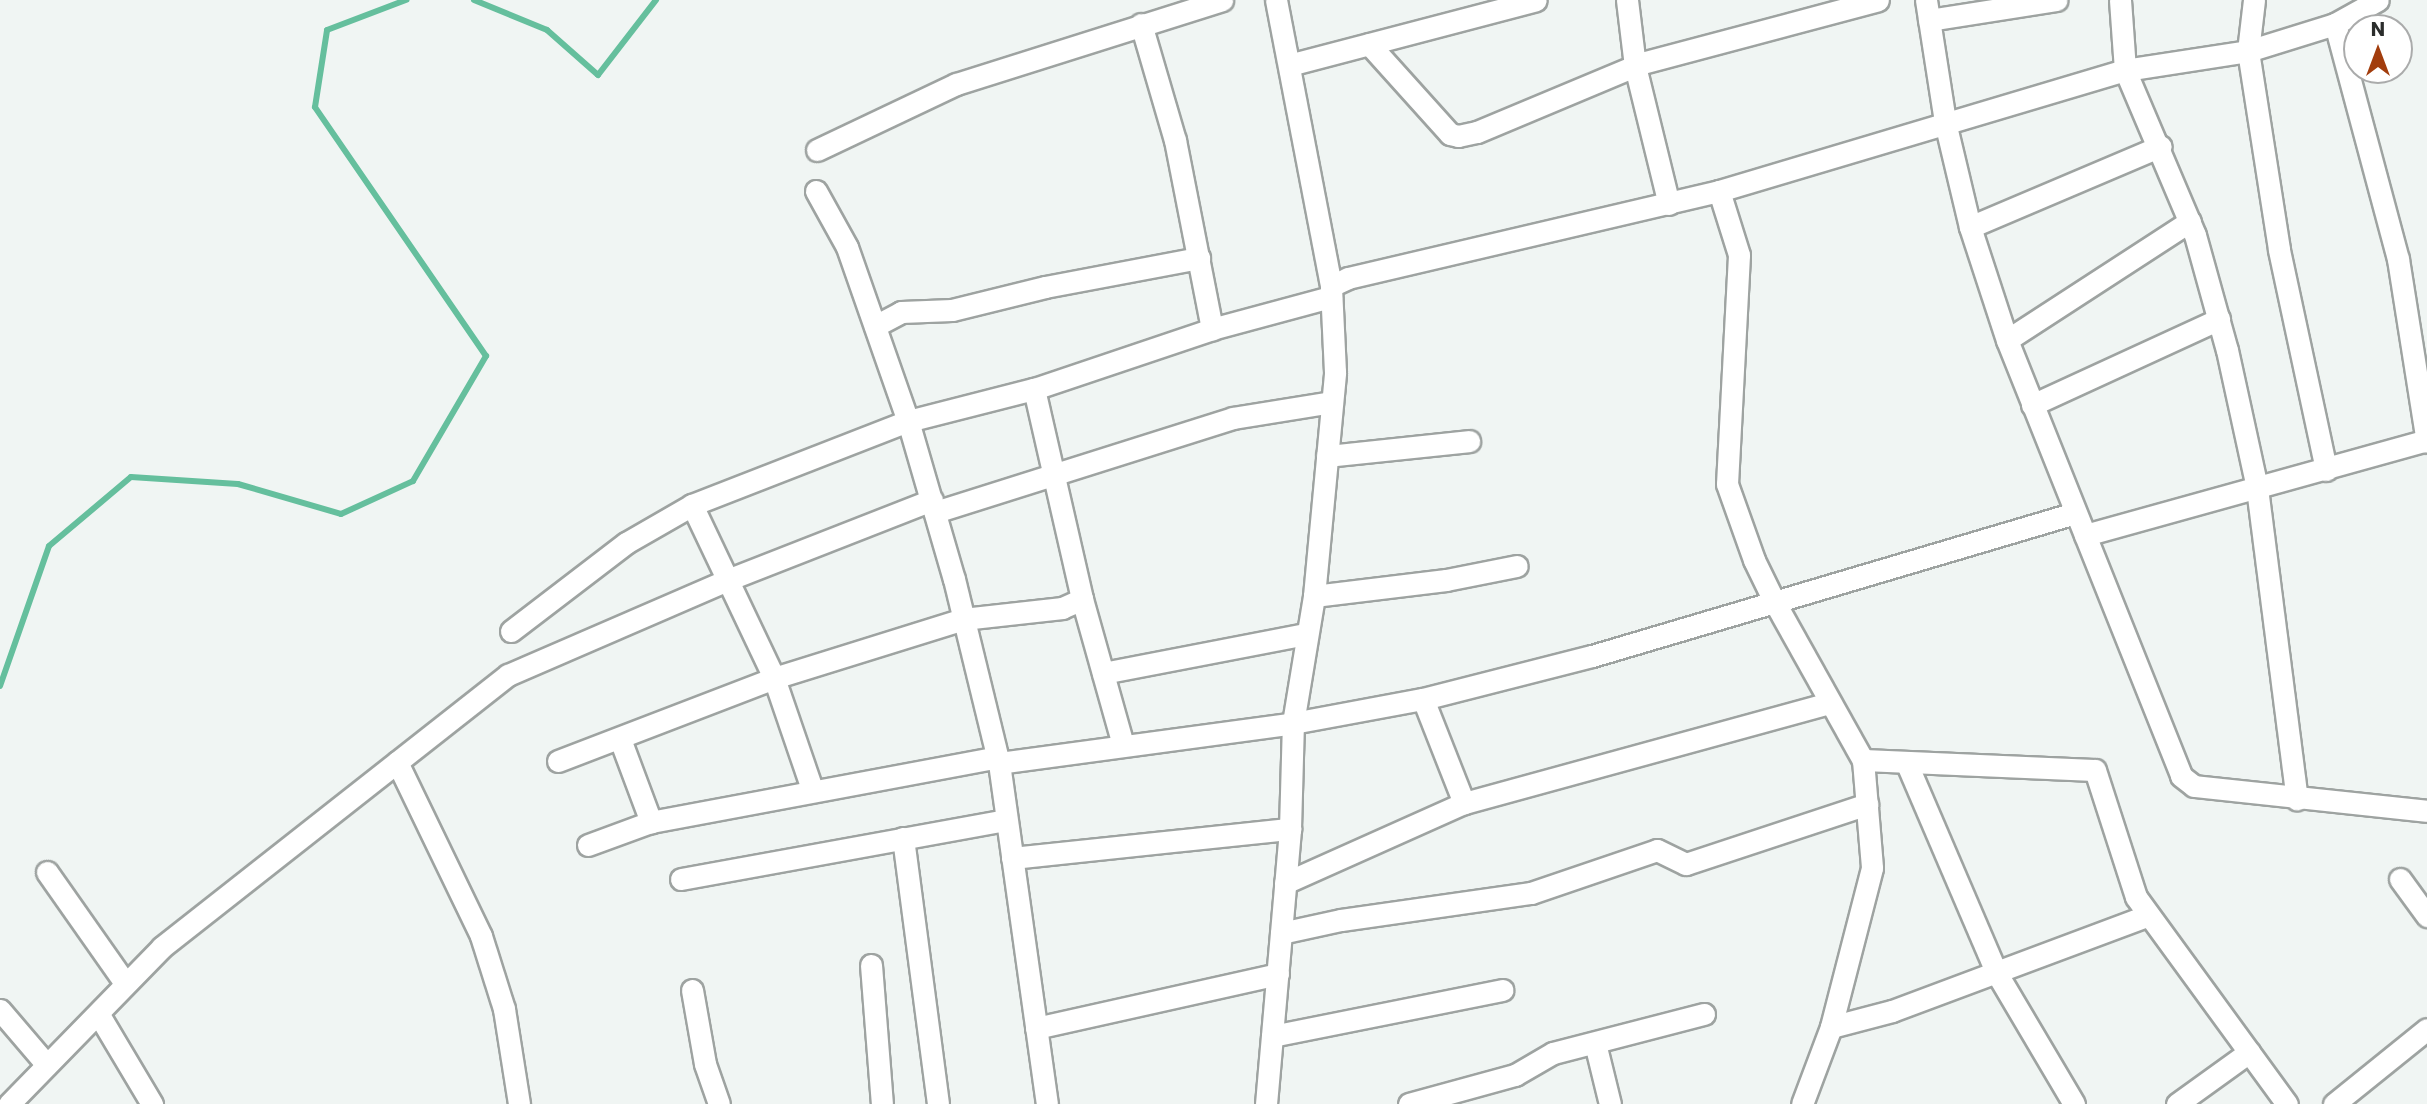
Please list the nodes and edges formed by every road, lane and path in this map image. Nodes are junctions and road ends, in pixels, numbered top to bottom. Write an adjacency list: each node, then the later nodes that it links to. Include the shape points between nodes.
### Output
1 (1222, 0): 11 (street)
2 (1276, 0): 15 (street)
3 (1536, 0): 13 (street)
4 (1627, 0): 16 (street)
5 (1878, 0): 16 (street)
6 (2056, 0): 10 (street)
7 (2120, 0): 17 (street)
8 (2254, 0): 14 (street)
9 (2378, 0): 12 (street)
10 (1928, 10): 18 (street)
11 (1141, 24): 20 (street, via 956,84); 26 (street, via 1175,139)
12 (2335, 24): 14 (street); 37 (street, via 2398,259)
13 (1369, 44): 15 (street); 16 (street, via 1450,134 1458,136 1478,132)
14 (2248, 51): 17 (street); 39 (street, via 2286,288)
15 (1289, 65): 27 (street)
16 (1634, 66): 23 (street)
17 (2124, 71): 18 (street); 19 (street)
18 (1945, 122): 22 (street); 25 (street)
19 (2161, 146): 24 (street); 25 (street)
20 (817, 150)
21 (816, 191): 29 (street, via 847,247)
22 (1719, 191): 23 (street); 50 (street, via 1740,255 1727,484)
23 (1669, 204): 27 (street, via 1348,278)
24 (2190, 221): 28 (street); 31 (street)
25 (1970, 227): 31 (street)
26 (1199, 258): 29 (street, via 952,310 901,312); 30 (street)
27 (1331, 292): 30 (street); 33 (street)
28 (2219, 319): 34 (street); 41 (street)
29 (875, 326): 35 (street)
30 (1212, 329): 32 (street)
31 (2007, 340): 34 (street)
32 (1034, 389): 35 (street); 40 (street)
33 (1332, 402): 38 (street); 40 (street, via 1233,418)
34 (2032, 405): 44 (street)
35 (908, 421): 42 (street); 43 (street)
36 (1469, 441): 38 (street)
37 (2427, 441): 39 (street)
38 (1327, 456): 48 (street)
39 (2326, 470): 41 (street)
40 (1051, 475): 43 (street); 49 (street)
41 (2257, 488): 45 (street); 67 (street)
42 (692, 505): 47 (street); 52 (street, via 626,542)
43 (933, 506): 47 (street); 51 (street)
44 (2075, 513): 45 (street); 50 (street)
45 (2085, 535): 67 (street, via 2181,776 2194,786)
46 (1517, 566): 48 (street)
47 (730, 579): 55 (street); 64 (street, via 508,675)
48 (1314, 596): 53 (street)
49 (1082, 599): 51 (street, via 1062,608); 54 (street)
50 (1774, 601): 56 (street, via 1592,656); 57 (street)
51 (964, 619): 55 (street); 61 (street)
52 (512, 631)
53 (1306, 634): 54 (street); 58 (street)
54 (1103, 673): 60 (street)
55 (774, 678): 59 (street); 66 (street)
56 (1423, 699): 58 (street); 68 (street)
57 (1830, 704): 62 (street); 68 (street)
58 (1293, 723): 60 (street); 73 (street)
59 (620, 739): 63 (street); 72 (street)
60 (1123, 745): 61 (street)
61 (998, 760): 66 (street); 71 (street)
62 (1863, 760): 65 (street); 69 (street)
63 (558, 761)
64 (397, 762): 87 (street, via 162,947); 102 (street, via 481,936 504,1009)
65 (1907, 764): 81 (street, via 2095,770 2136,897); 85 (street)
66 (812, 789): 72 (street)
67 (2297, 799): 70 (street)
68 (1464, 803): 80 (street)
69 (1867, 804): 83 (street, via 1686,864 1657,850 1531,893); 93 (street, via 1872,868)
70 (2427, 811)
71 (1006, 820): 74 (street); 76 (street)
72 (651, 822): 75 (street)
73 (1290, 829): 76 (street); 80 (street)
74 (903, 838): 78 (street); 105 (street)
75 (588, 845)
76 (1012, 858): 94 (street)
77 (47, 872): 87 (street)
78 (681, 879)
79 (2400, 879): 82 (street)
80 (1285, 883): 83 (street)
81 (2148, 915): 85 (street); 98 (street)
82 (2427, 916)
83 (1281, 933): 86 (street)
84 (871, 965): 104 (street)
85 (1996, 972): 93 (street, via 1892,1011); 111 (street)
86 (1278, 974): 94 (street); 96 (street)
87 (125, 983): 92 (street)
88 (692, 990): 103 (street, via 705,1064)
89 (1502, 990): 96 (street)
90 (0, 1010): 99 (street)
91 (1704, 1014): 97 (street)
92 (99, 1015): 99 (street); 101 (street)
93 (1830, 1027): 110 (street)
94 (1037, 1028): 106 (street)
95 (2427, 1029): 114 (street)
96 (1272, 1036): 107 (street)
97 (1595, 1043): 108 (street, via 1553,1054 1515,1075); 109 (street)
98 (2249, 1052): 112 (street); 113 (street)
99 (47, 1065): 100 (street)
100 (9, 1104)
101 (152, 1104)
102 (519, 1104)
103 (719, 1104)
104 (882, 1104)
105 (938, 1104)
106 (1047, 1104)
107 (1266, 1104)
108 (1409, 1104)
109 (1610, 1104)
110 (1802, 1104)
111 (2074, 1104)
112 (2177, 1104)
113 (2287, 1104)
114 (2334, 1104)

